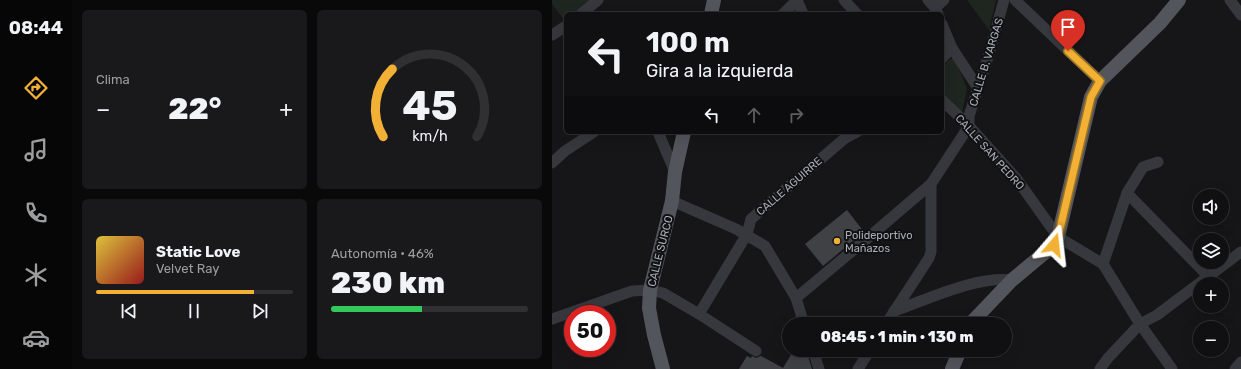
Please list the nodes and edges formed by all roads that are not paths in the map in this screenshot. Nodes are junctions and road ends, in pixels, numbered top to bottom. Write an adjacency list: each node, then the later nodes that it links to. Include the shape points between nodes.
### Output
1 (714, 0): 12 (main road)
2 (797, 0): 13 (street); 14 (street)
3 (844, 0): 15 (street)
4 (944, 0): 10 (street)
5 (1004, 0): 23 (street, CALLE B. VARGAS)
6 (1015, 0): 22 (street)
7 (1179, 0): 22 (main road, via 1160,23)
8 (1230, 0): 16 (street)
9 (596, 6): 11 (street)
10 (934, 7)
11 (585, 12)
12 (711, 12)
13 (785, 12)
14 (802, 12)
15 (855, 12)
16 (1241, 15)
17 (564, 27): 19 (street)
18 (944, 29): 20 (street)
19 (552, 35)
20 (952, 48): 21 (street); 23 (street)
21 (944, 56)
22 (1100, 81): 37 (main road, via 1091,97)
23 (978, 88): 25 (street, CALLE B. VARGAS, via 968,116)
24 (944, 102): 25 (street, CALLE SAN PEDRO)
25 (969, 126): 33 (street, CALLE B. VARGAS); 37 (street, CALLE SAN PEDRO, via 1016,178)
26 (591, 134): 31 (street)
27 (659, 134): 32 (street)
28 (684, 134): 32 (main road, CALLE SURCO)
29 (843, 136): 36 (street, CALLE AGUIRRE, via 751,219)
30 (1158, 162): 34 (street, via 1143,167)
31 (552, 163)
32 (675, 172): 35 (main road, CALLE SURCO)
33 (931, 184): 44 (street, CALLE B. VARGAS); 45 (street, via 931,252)
34 (1127, 193): 39 (street); 40 (street)
35 (672, 201): 36 (street); 43 (main road, CALLE SURCO)
36 (747, 234): 44 (street, via 764,246); 46 (street, CALLE AGUIRRE)
37 (1058, 237): 39 (street, CALLE SAN PEDRO); 41 (main road, via 1054,245)
38 (1241, 252): 40 (street)
39 (1103, 264): 51 (street, CALLE SAN PEDRO)
40 (1209, 277)
41 (1012, 280): 45 (street, via 1000,279 965,285); 49 (main road)
42 (1193, 289): 51 (street)
43 (650, 290): 46 (street, via 663,293); 50 (street, via 632,291); 57 (main road, CALLE SURCO, via 651,321)
44 (796, 298): 47 (street)
45 (894, 311): 48 (street)
46 (699, 314): 52 (street)
47 (802, 317)
48 (890, 317)
49 (977, 317)
50 (552, 319)
51 (1140, 324): 61 (street); 62 (street, CALLE SAN PEDRO)
52 (756, 351)
53 (815, 357): 58 (street)
54 (866, 357): 59 (street)
55 (957, 357): 60 (main road)
56 (1241, 362): 63 (street)
57 (663, 369)
58 (819, 369)
59 (858, 369)
60 (952, 369)
61 (1100, 369)
62 (1172, 369)
63 (1235, 369)

